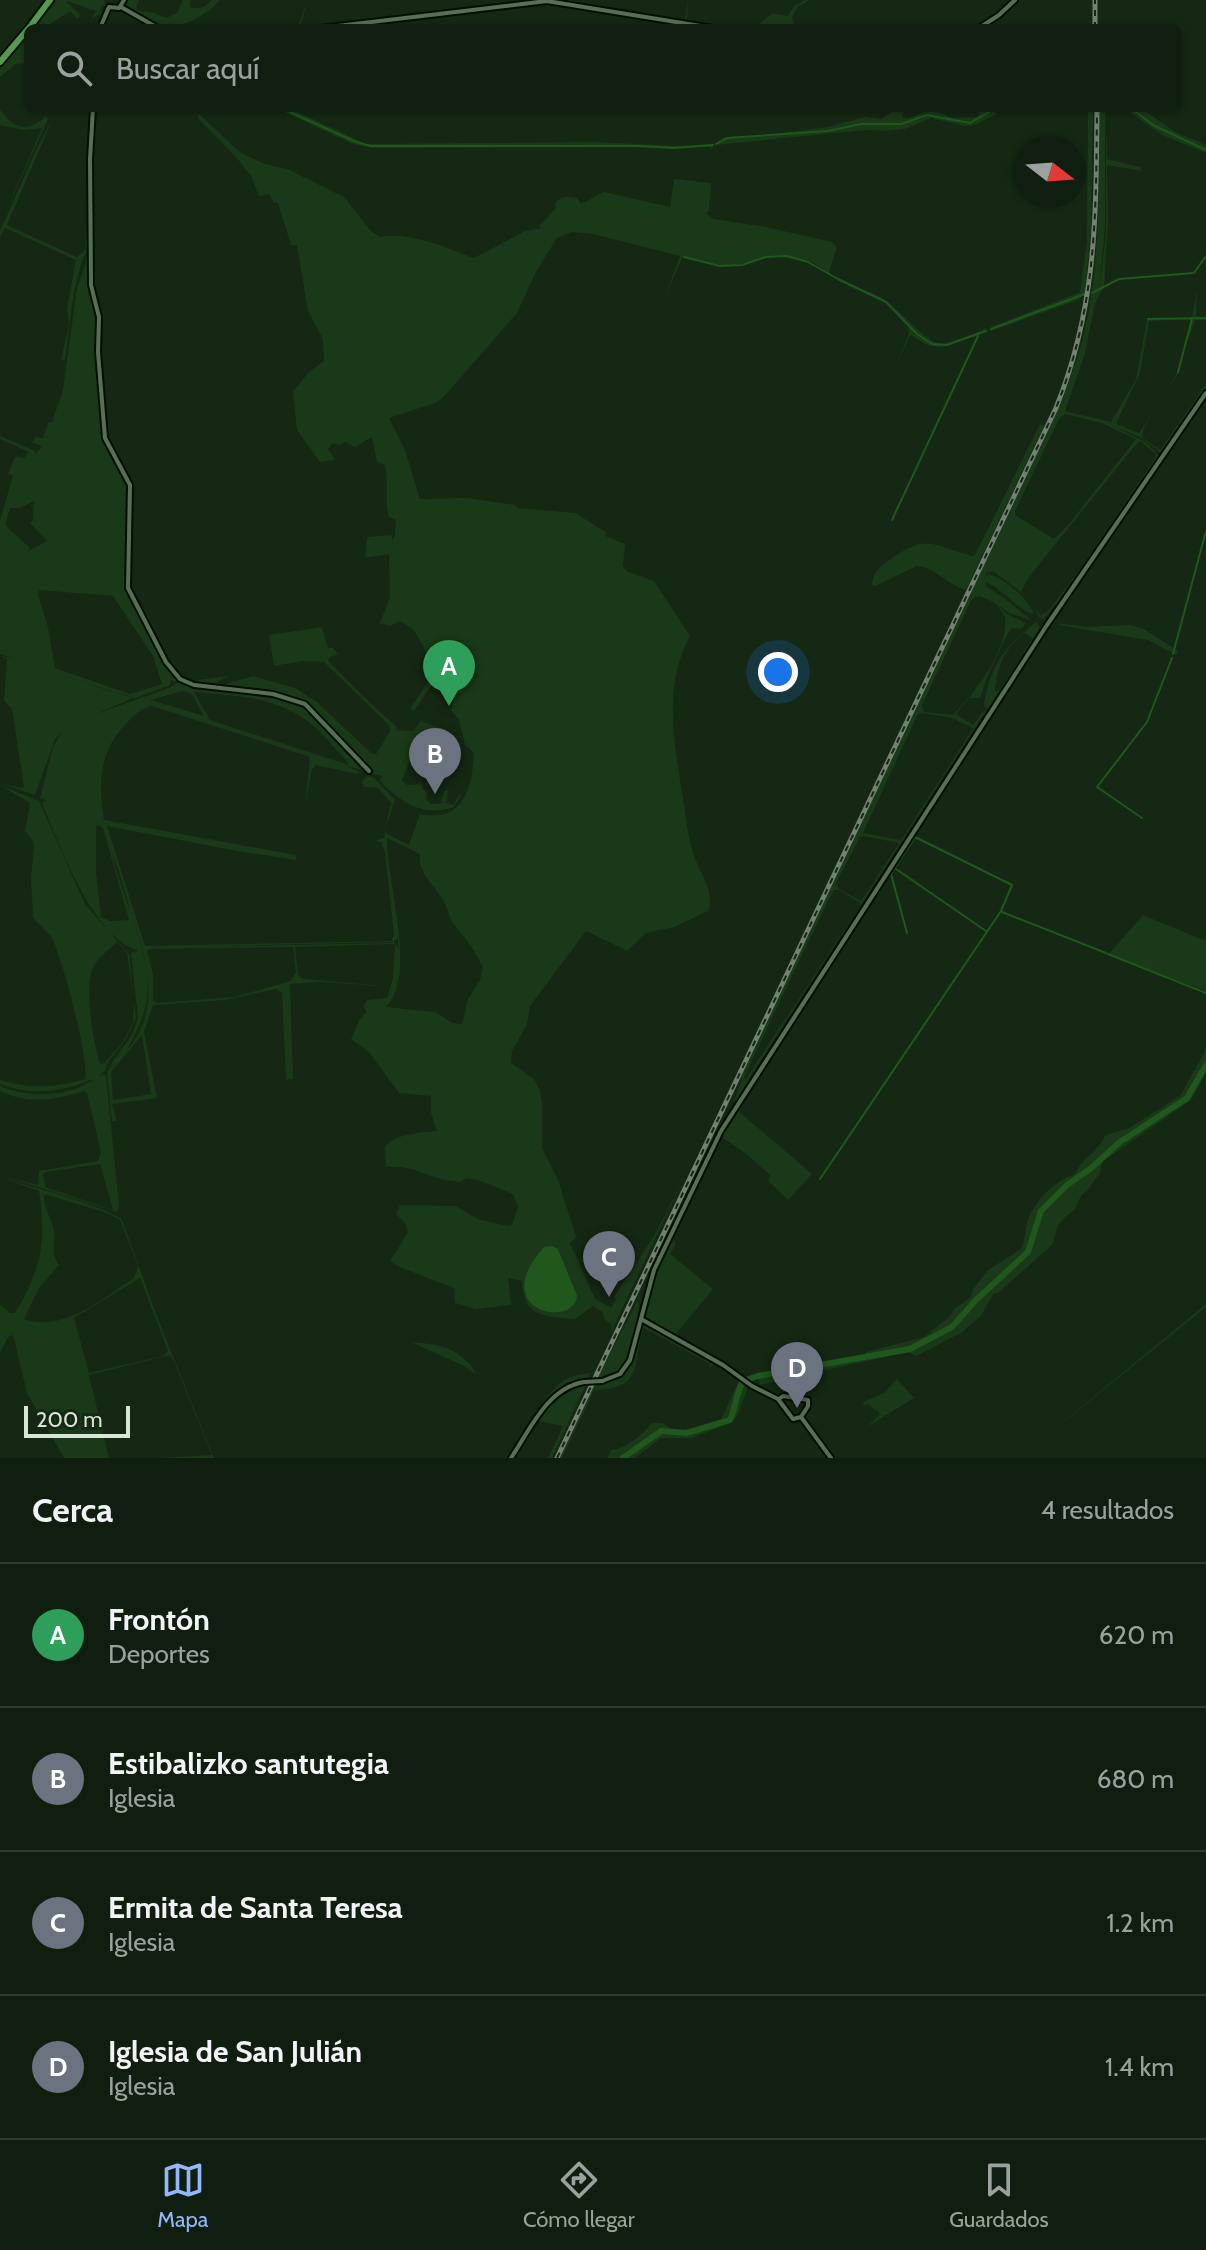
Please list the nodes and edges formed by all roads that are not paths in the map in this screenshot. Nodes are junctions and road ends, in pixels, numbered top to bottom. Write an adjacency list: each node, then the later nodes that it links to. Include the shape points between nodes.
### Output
1 (50, 0): 7 (main road)
2 (107, 0): 5 (street)
3 (124, 0): 6 (street)
4 (1015, 0): 12 (street)
5 (109, 7): 6 (street); 8 (street)
6 (121, 7): 9 (street)
7 (33, 24)
8 (102, 24)
9 (151, 24)
10 (356, 24): 11 (street, via 554,1)
11 (689, 24)
12 (985, 24)
13 (24, 35): 14 (main road)
14 (0, 62)
15 (93, 112): 17 (street, via 91,285 99,317 105,438 130,485 128,588 180,679 305,704)
16 (1206, 393): 18 (street, via 1031,650 721,1131 654,1270)
17 (369, 771)
18 (640, 1319): 19 (street); 21 (street, bridge, via 626,1368 615,1377 571,1384 556,1394)
19 (778, 1399): 20 (street, via 791,1418); 20 (street, via 808,1400)
20 (801, 1417): 22 (street)
21 (511, 1458)
22 (831, 1458)

